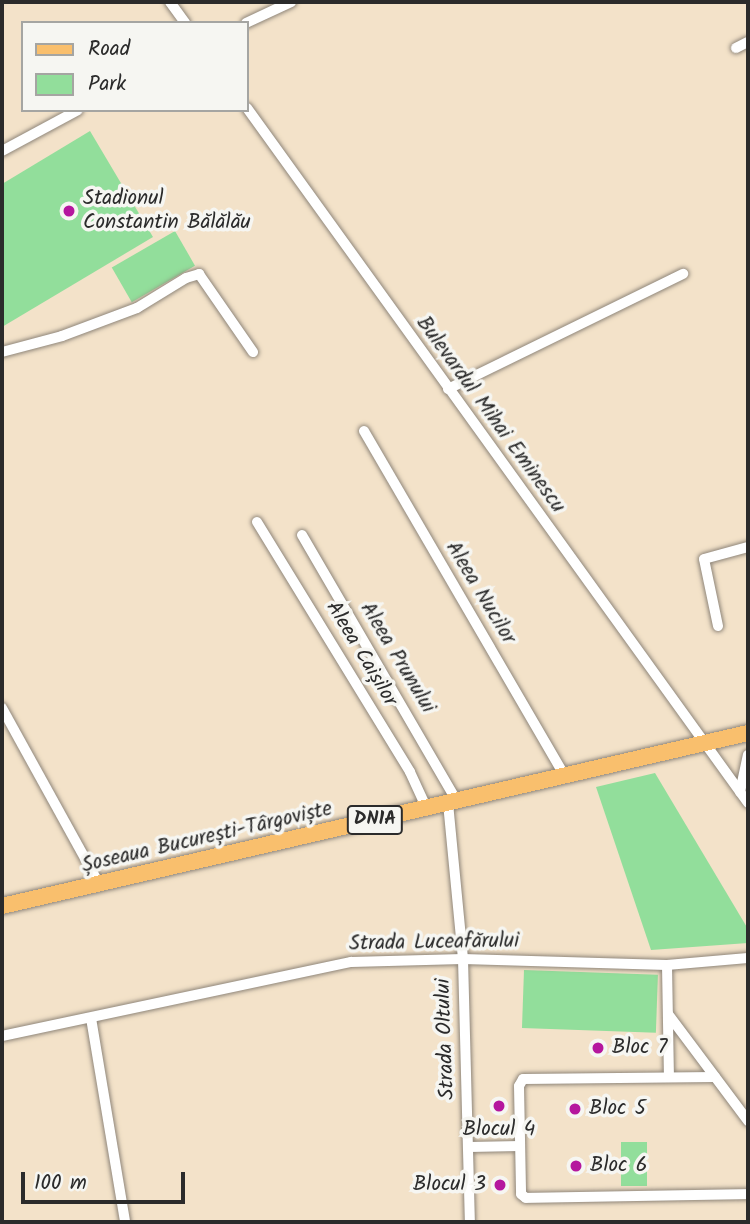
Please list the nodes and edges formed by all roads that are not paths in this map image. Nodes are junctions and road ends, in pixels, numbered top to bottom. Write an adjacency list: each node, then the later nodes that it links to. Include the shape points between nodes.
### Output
1 (170, 2): 3 (street)
2 (291, 2): 4 (street)
3 (184, 21)
4 (248, 22)
5 (748, 42): 6 (street)
6 (736, 48)
7 (248, 109): 13 (street, Bulevardul Mihai Eminescu)
8 (74, 112): 9 (street)
9 (2, 151)
10 (682, 274): 13 (street)
11 (2, 352): 12 (street, via 125,313 199,274)
12 (253, 352)
13 (448, 389): 21 (street, Bulevardul Mihai Eminescu)
14 (364, 431): 23 (street, Aleea Nucilor)
15 (257, 522): 27 (street, Aleea Caișilor, via 410,772)
16 (302, 535): 25 (street, Aleea Prunului)
17 (748, 547): 18 (street, via 704,559)
18 (718, 626)
19 (2, 708): 28 (street)
20 (748, 733): 21 (main road, Șoseaua București-Târgoviște / DN1A)
21 (702, 743): 23 (main road, Șoseaua București-Târgoviște / DN1A); 24 (street, Bulevardul Mihai Eminescu)
22 (748, 755): 24 (street)
23 (564, 775): 25 (main road, Șoseaua București-Târgoviște / DN1A)
24 (740, 792): 26 (street, Bulevardul Mihai Eminescu)
25 (453, 802): 27 (main road, Șoseaua București-Târgoviște / DN1A); 31 (street, Strada Oltului)
26 (748, 803)
27 (427, 809): 28 (main road, Șoseaua București-Târgoviște / DN1A)
28 (99, 884): 29 (main road, Șoseaua București-Târgoviște / DN1A)
29 (2, 906)
30 (748, 957): 32 (street, Strada Luceafărului)
31 (463, 959): 32 (street, Strada Luceafărului); 34 (street, Strada Luceafărului, via 334,964); 40 (street, Strada Oltului)
32 (667, 965): 33 (street)
33 (668, 1014): 36 (street); 37 (street)
34 (91, 1018): 35 (street, Strada Luceafărului); 42 (street)
35 (2, 1036)
36 (669, 1077): 37 (street); 39 (street, via 523,1079)
37 (715, 1077): 38 (street)
38 (748, 1121)
39 (520, 1146): 40 (street); 41 (street, via 520,1191 526,1198)
40 (469, 1147): 43 (street, Strada Oltului)
41 (748, 1194)
42 (125, 1222)
43 (470, 1222)

